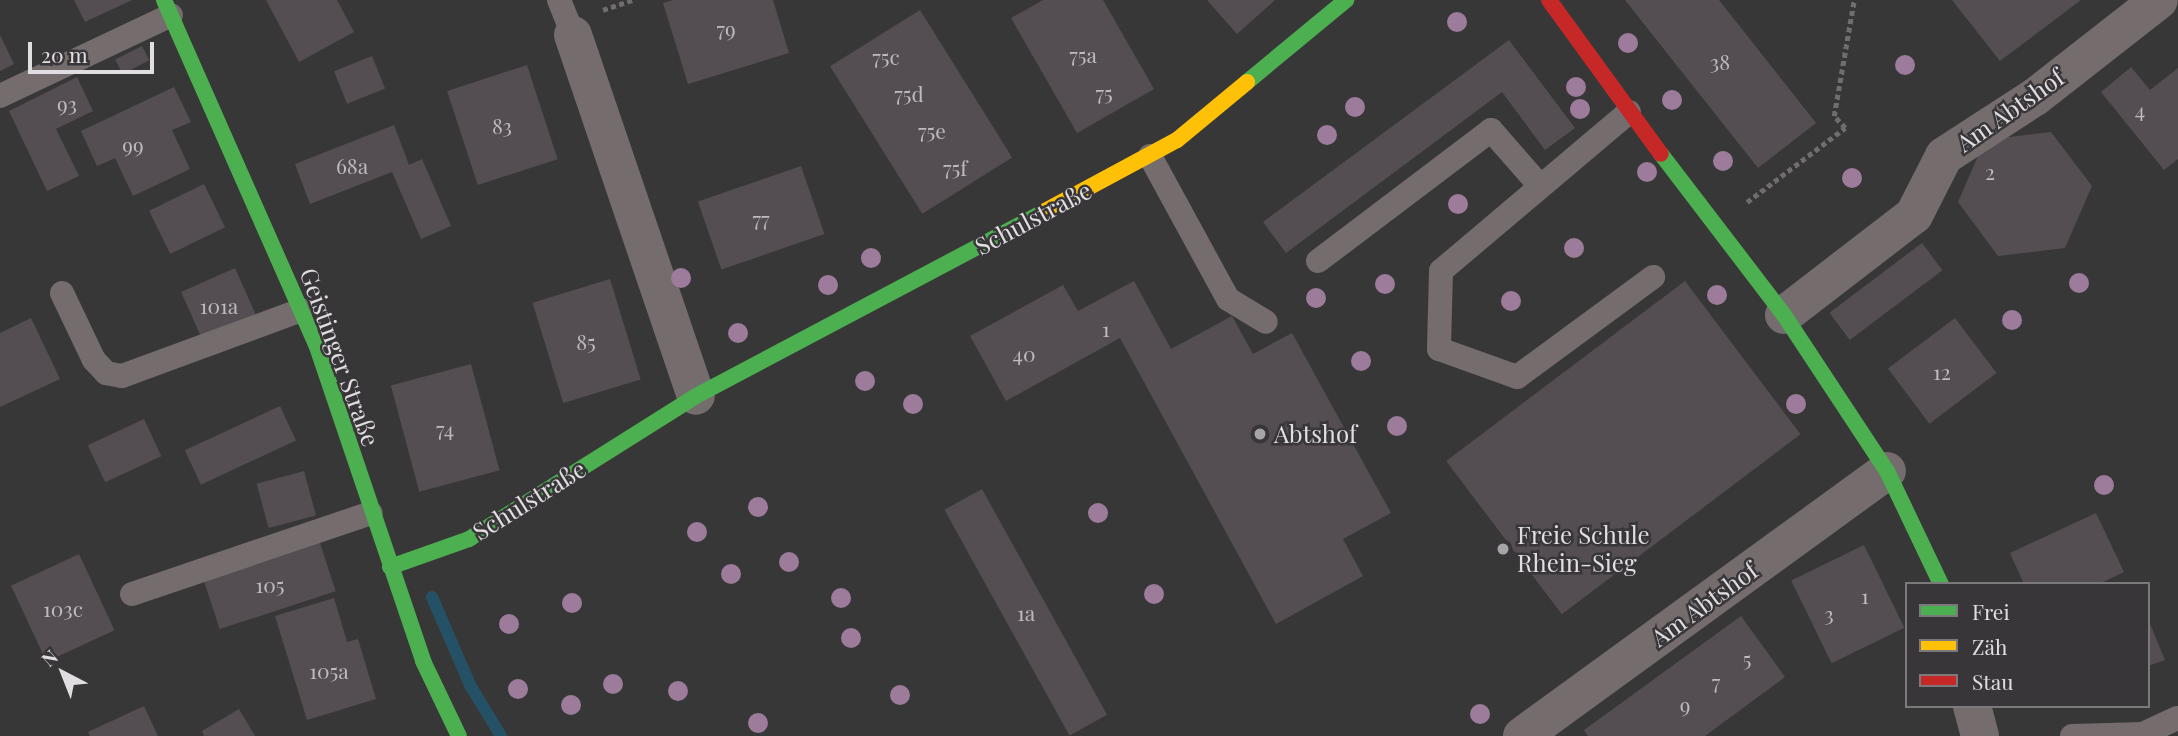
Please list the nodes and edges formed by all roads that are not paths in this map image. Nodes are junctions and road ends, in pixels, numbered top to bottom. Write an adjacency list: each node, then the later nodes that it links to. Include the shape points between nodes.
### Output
1 (559, 0): 6 (lane)
2 (1549, 0): 8 (street)
3 (2159, 0): 15 (street, Am Abtshof, via 2035,97 1944,156 1914,215)
4 (1343, 1): 9 (street, Schulstraße, via 1177,140)
5 (168, 7): 7 (lane); 14 (street, Geistinger Straße)
6 (573, 35): 17 (street)
7 (0, 96)
8 (1629, 112): 10 (lane); 15 (street)
9 (1150, 156): 16 (lane, via 1228,299); 17 (street, Schulstraße)
10 (1540, 187): 11 (lane, via 1491,130); 12 (lane, via 1441,271 1439,349 1517,377)
11 (1318, 261)
12 (1653, 277)
13 (62, 293): 14 (lane, via 94,360 106,373 122,376)
14 (302, 310): 19 (street, Geistinger Straße)
15 (1784, 315): 18 (street)
16 (1266, 322)
17 (696, 396): 20 (street, Schulstraße, via 469,539)
18 (1887, 471): 21 (street); 26 (street, Am Abtshof)
19 (371, 513): 20 (street, Geistinger Straße); 22 (lane)
20 (390, 567): 25 (street, Geistinger Straße, via 423,661)
21 (1940, 582)
22 (131, 594)
23 (1973, 708): 27 (street)
24 (2178, 718): 28 (lane, via 2143,734)
25 (459, 736)
26 (1522, 736)
27 (1980, 736)
28 (2072, 736)

